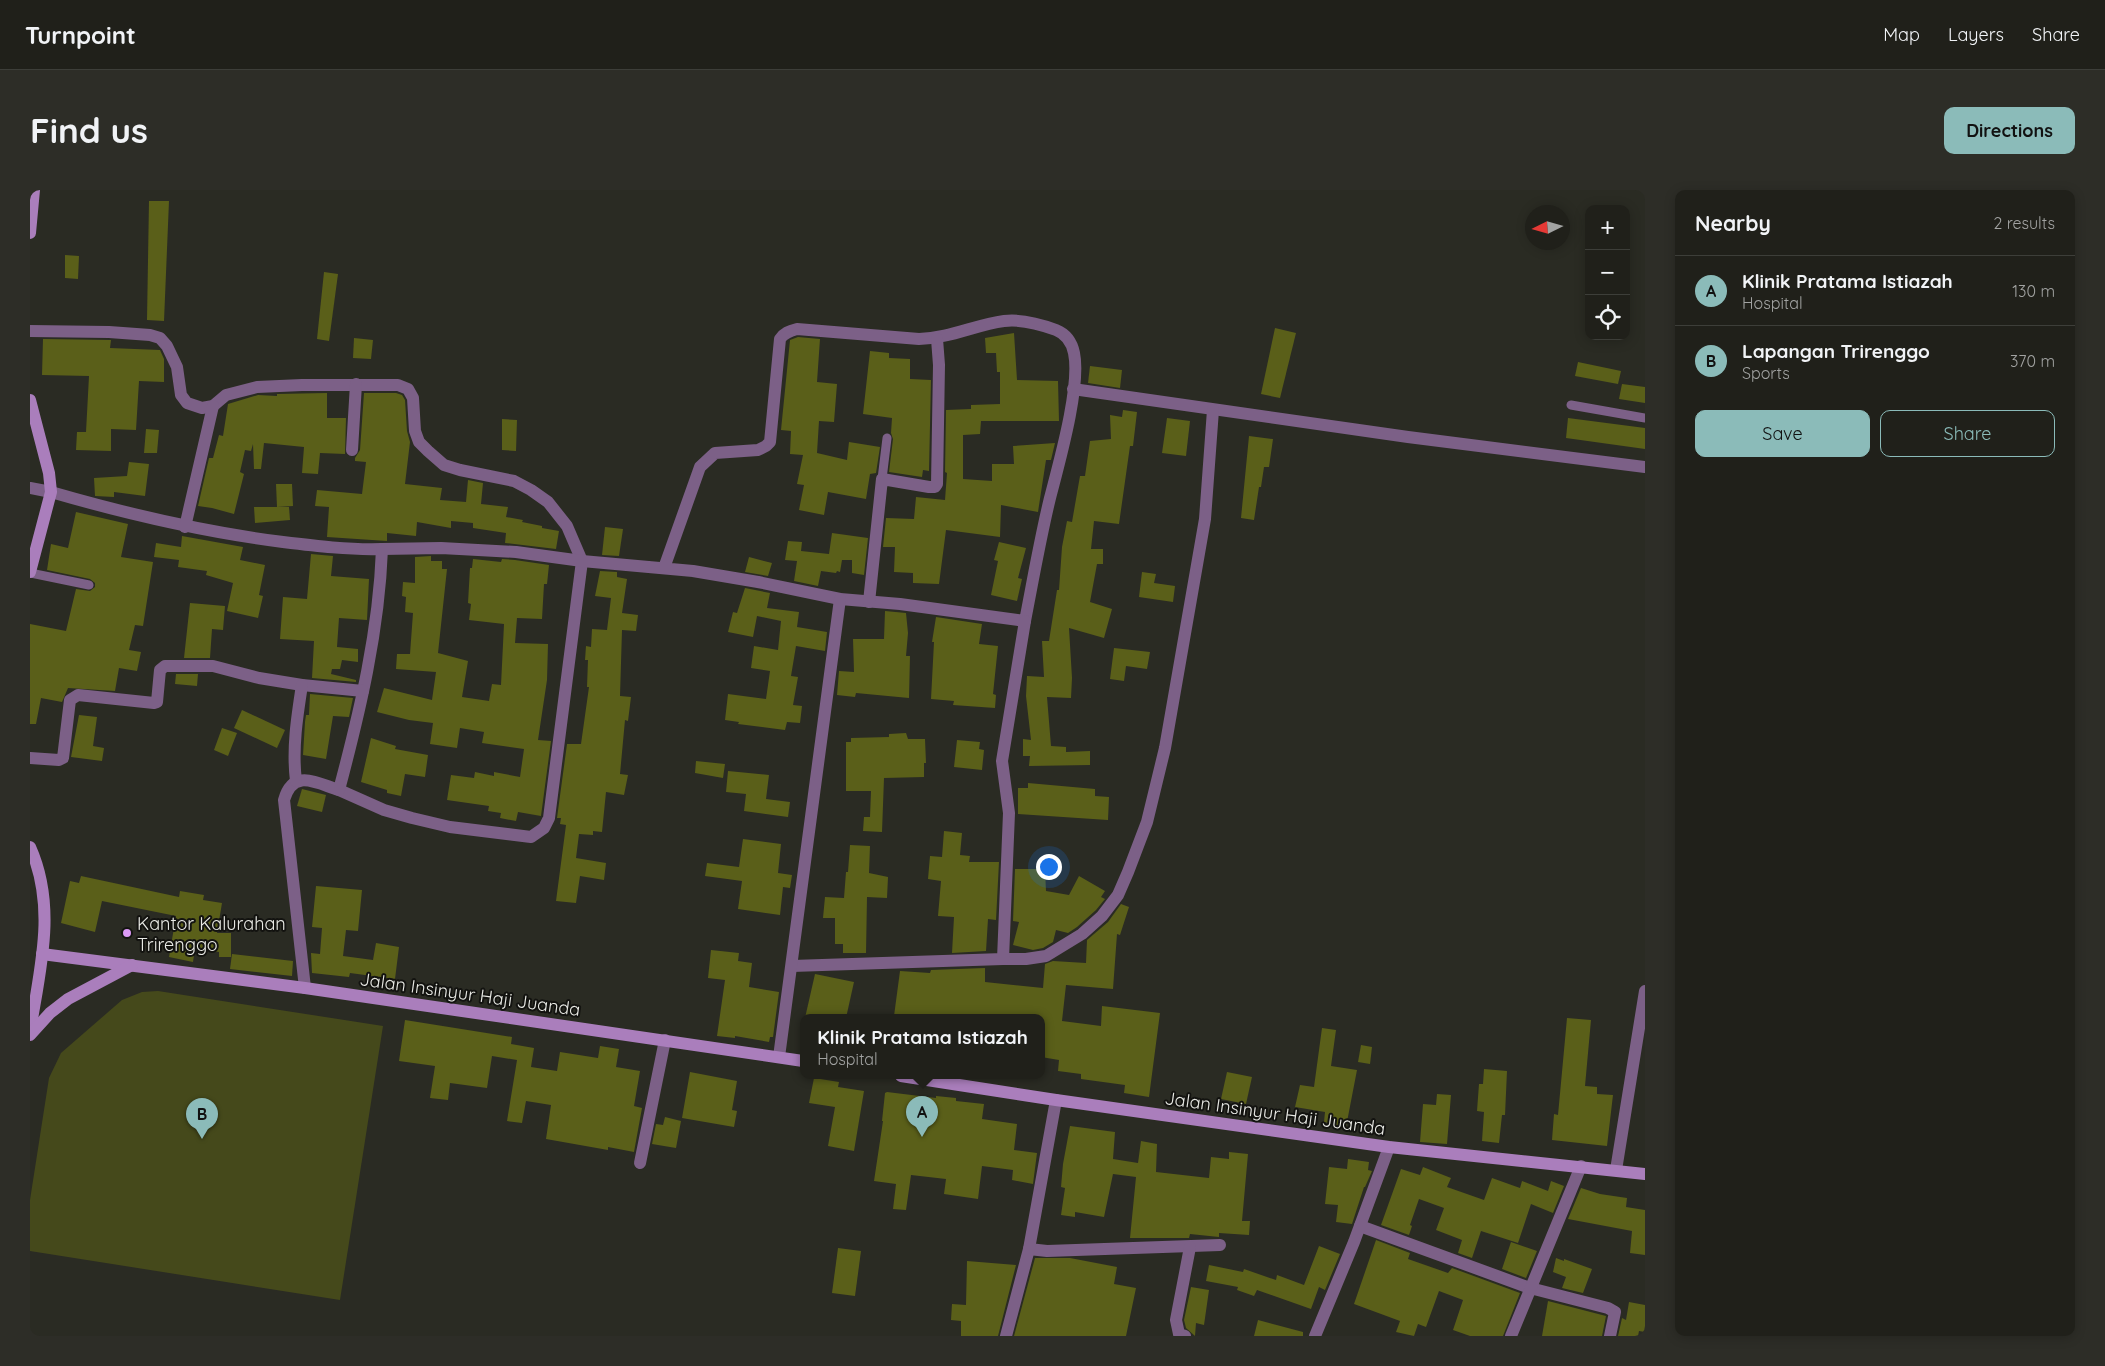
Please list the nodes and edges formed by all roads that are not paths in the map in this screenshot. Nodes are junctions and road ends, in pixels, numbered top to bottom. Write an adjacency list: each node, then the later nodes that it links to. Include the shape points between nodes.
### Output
1 (34, 190): 2 (main road)
2 (30, 233)
3 (30, 331): 9 (street, via 109,332 160,338 173,356 181,395 187,403 202,408)
4 (937, 339): 6 (street, via 1005,321 1022,321 1058,330 1072,344); 15 (street, via 937,484 929,487); 21 (street, via 797,329 783,334 770,442 758,450 715,454 700,467)
5 (356, 384): 9 (street, via 257,387 226,395); 13 (street); 20 (street, via 398,385 408,389 413,398 415,431 419,442 428,451 444,464 460,470 514,481 548,502 568,526)
6 (1073, 389): 10 (street); 26 (street)
7 (30, 400): 17 (main road)
8 (1571, 405): 11 (lane)
9 (212, 406): 18 (street)
10 (1213, 410): 14 (street); 34 (street, via 1204,519 1165,748 1147,822 1128,872 1118,895 1082,934 1046,956)
11 (1645, 418)
12 (887, 438): 15 (lane)
13 (352, 450)
14 (1645, 466)
15 (882, 479): 25 (street)
16 (30, 488): 17 (street)
17 (51, 492): 18 (street); 22 (main road)
18 (185, 527): 19 (street, via 305,545)
19 (382, 549): 20 (street, via 485,549); 28 (street, via 377,607)
20 (582, 561): 21 (street); 31 (street, via 549,818 544,828 532,837 450,827 384,810)
21 (664, 568): 24 (street, via 758,582)
22 (30, 572): 23 (lane)
23 (88, 585)
24 (840, 599): 25 (street); 36 (street)
25 (869, 602): 26 (street)
26 (1025, 621): 34 (street, via 1002,762 1009,813)
27 (302, 685): 28 (street); 29 (street, via 213,666 165,666 160,670 157,702 154,703 73,696 63,758); 30 (street, via 295,742)
28 (363, 691): 31 (street)
29 (30, 758)
30 (296, 782): 31 (street, via 308,781); 37 (street, via 287,789 284,800)
31 (339, 790)
32 (30, 847): 33 (main road, via 45,904)
33 (42, 954): 35 (main road, Jalan Insinyur Haji Juanda); 39 (main road)
34 (1003, 959): 36 (street)
35 (132, 965): 37 (main road, Jalan Insinyur Haji Juanda); 41 (main road, via 68,999)
36 (792, 966): 43 (street)
37 (305, 988): 42 (main road, Jalan Insinyur Haji Juanda)
38 (1645, 991): 50 (street)
39 (32, 1006): 40 (main road)
40 (30, 1030)
41 (30, 1035)
42 (665, 1040): 43 (main road, Jalan Insinyur Haji Juanda); 48 (street)
43 (779, 1057): 44 (main road, Jalan Insinyur Haji Juanda)
44 (800, 1060)
45 (920, 1079): 46 (main road, Jalan Insinyur Haji Juanda)
46 (1056, 1100): 47 (main road, Jalan Insinyur Haji Juanda); 55 (street)
47 (1389, 1147): 49 (main road, Jalan Insinyur Haji Juanda); 52 (street)
48 (640, 1162)
49 (1581, 1166): 50 (main road, Jalan Insinyur Haji Juanda); 56 (street)
50 (1616, 1170): 51 (main road, Jalan Insinyur Haji Juanda)
51 (1645, 1174)
52 (1360, 1226): 56 (street); 59 (street)
53 (1220, 1245): 54 (street)
54 (1190, 1247): 55 (street); 58 (street, via 1176,1320 1179,1334)
55 (1028, 1249): 57 (street)
56 (1530, 1288): 60 (street); 61 (street, via 1608,1308 1614,1312)
57 (1006, 1336)
58 (1185, 1336)
59 (1315, 1336)
60 (1511, 1336)
61 (1610, 1336)

